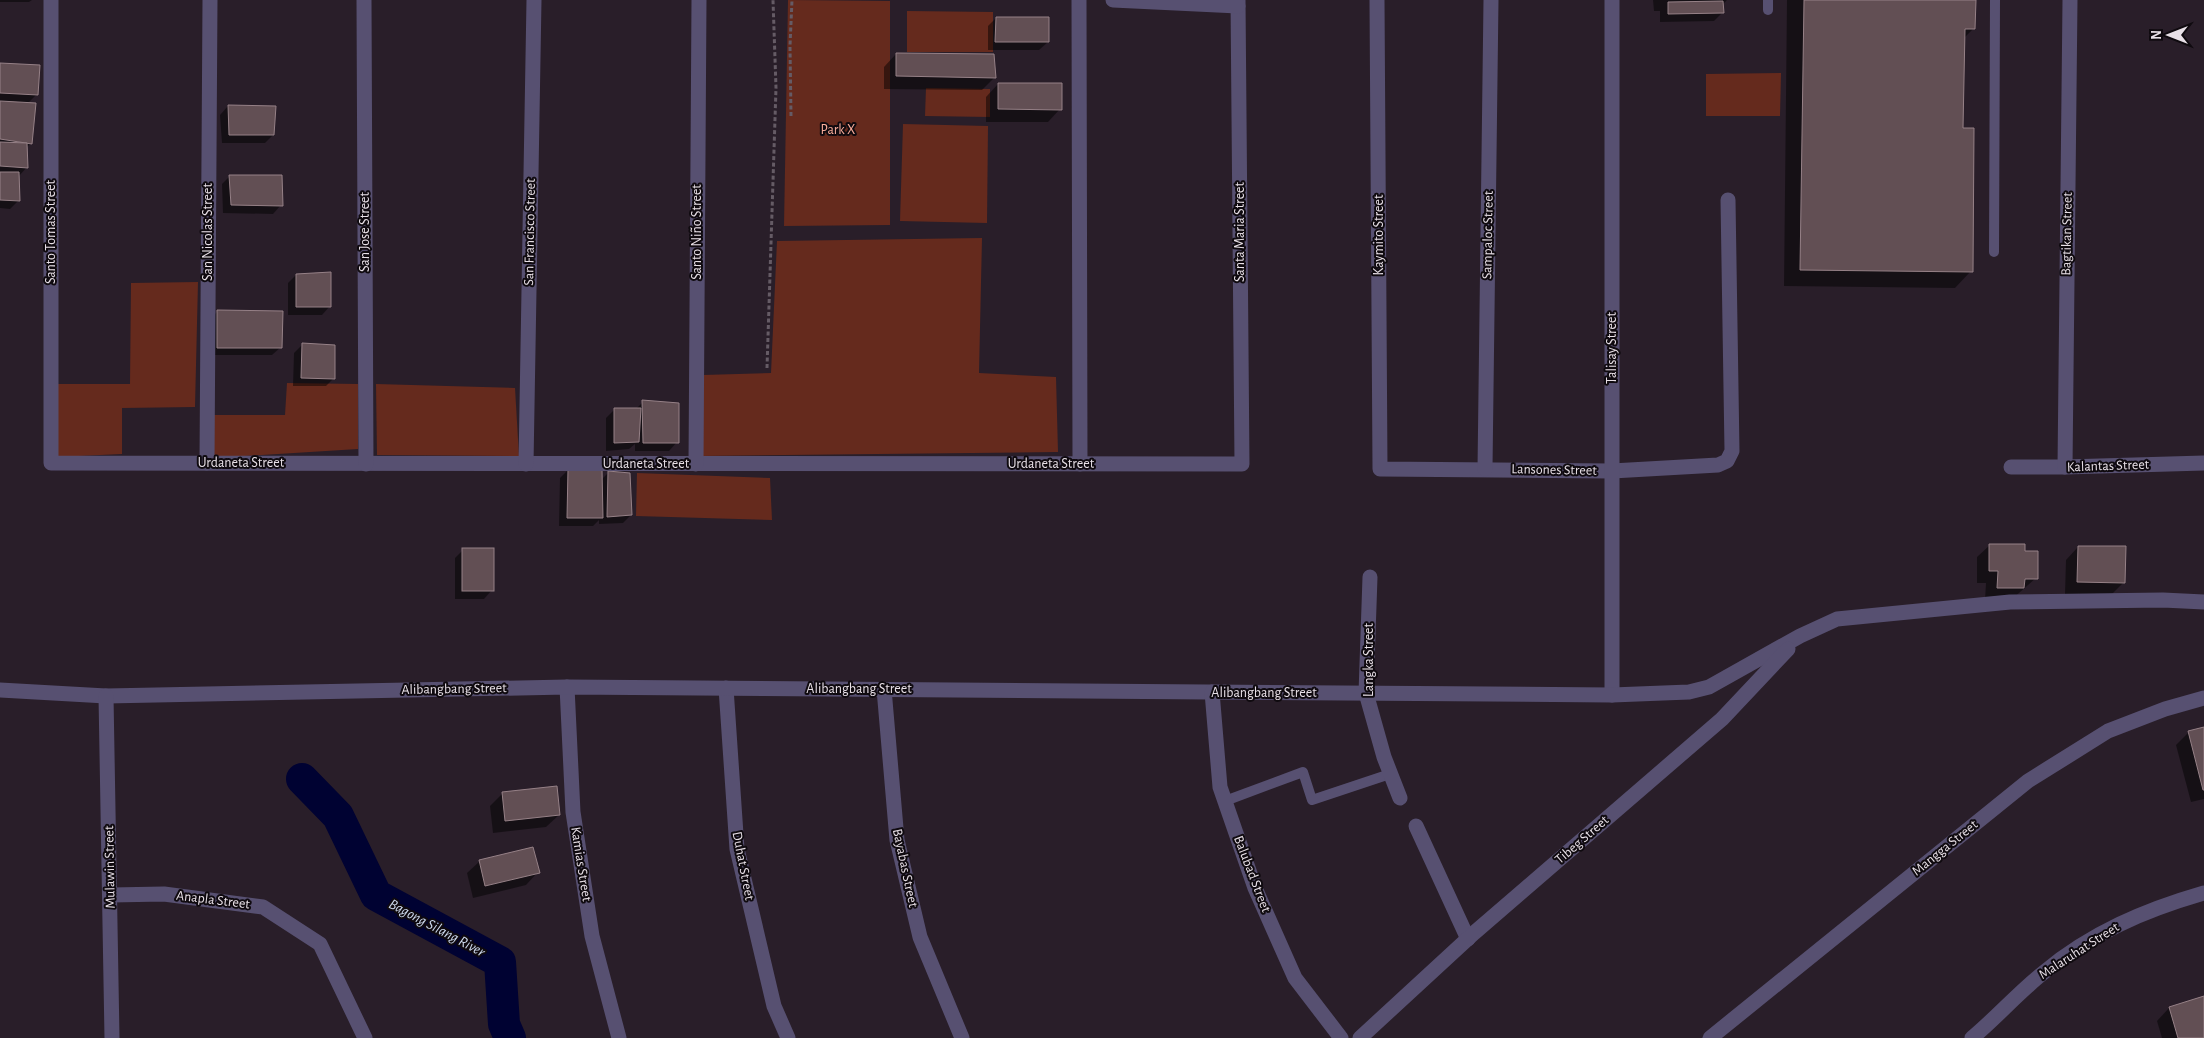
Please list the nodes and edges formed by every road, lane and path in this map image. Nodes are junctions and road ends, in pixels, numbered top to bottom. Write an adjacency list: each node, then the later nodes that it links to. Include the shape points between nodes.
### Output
1 (51, 0): 20 (street, Santo Tomas Street)
2 (210, 0): 21 (street, San Nicolas Street)
3 (364, 0): 23 (street, San Jose Street)
4 (534, 0): 24 (street, San Francisco Street)
5 (699, 0): 25 (street, Santo Niño Street)
6 (773, 0): 19 (path, via 775,97)
7 (792, 0): 16 (path)
8 (1079, 0): 26 (street)
9 (1113, 0): 15 (street)
10 (1377, 0): 30 (street, Kaymito Street)
11 (1491, 0): 31 (street, Sampaloc Street)
12 (1612, 0): 32 (street, Talisay Street)
13 (1995, 0): 18 (lane)
14 (2070, 0): 29 (street, Bagtikan Street)
15 (1238, 3): 27 (street, Santa Maria Street)
16 (791, 116)
17 (1728, 200): 32 (street, Lansones Street, via 1732,451 1727,461 1718,465)
18 (1994, 252)
19 (767, 368)
20 (51, 463): 21 (street, Urdaneta Street)
21 (207, 463): 23 (street, Urdaneta Street)
22 (2204, 463): 29 (street, Kalantas Street)
23 (366, 464): 24 (street, Urdaneta Street)
24 (526, 464): 25 (street, Urdaneta Street)
25 (696, 464): 26 (street, Urdaneta Street)
26 (1080, 464): 27 (street, Urdaneta Street)
27 (1242, 464)
28 (2011, 466): 29 (street, Kalantas Street)
29 (2065, 467)
30 (1380, 469): 31 (street, Lansones Street)
31 (1485, 470): 32 (street, Lansones Street)
32 (1612, 471): 43 (street, Talisay Street)
33 (1370, 577): 41 (street, Langka Street)
34 (2204, 602): 35 (street, Alibangbang Street, via 2010,602 1837,619)
35 (1800, 636): 43 (street, Alibangbang Street, via 1708,687 1689,692); 51 (street, Tibeg Street, via 1722,719)
36 (567, 687): 37 (street, Alibangbang Street); 42 (street, Alibangbang Street); 54 (street, Kamias Street, via 573,812 592,936)
37 (726, 688): 38 (street, Alibangbang Street); 55 (street, Duhat Street, via 737,849 774,1006)
38 (884, 689): 40 (street, Alibangbang Street); 56 (street, Bayabas Street, via 897,840 920,937)
39 (0, 690): 42 (street, Alibangbang Street)
40 (1212, 692): 41 (street, Alibangbang Street); 47 (street, Balubad Street, via 1220,787)
41 (1366, 694): 43 (street, Alibangbang Street); 45 (street, Langka Street)
42 (106, 696): 50 (street, Mulawin Street)
43 (1612, 696)
44 (2204, 698): 59 (street, Mangga Street, via 2108,731 2028,781)
45 (1390, 774): 46 (street, Langka Street); 47 (lane, via 1312,800 1304,772)
46 (1400, 798)
47 (1225, 800): 57 (street, Balubad Street, via 1255,888 1295,978)
48 (1416, 826): 51 (street)
49 (2204, 892): 60 (street, Malaruhat Street, via 2110,927 2044,972)
50 (110, 895): 52 (street, Mulawin Street); 53 (street, Anapla Street, via 164,894 263,907 320,944)
51 (1468, 939): 58 (street, Tibeg Street)
52 (112, 1038)
53 (365, 1038)
54 (619, 1038)
55 (788, 1038)
56 (962, 1038)
57 (1341, 1038)
58 (1360, 1038)
59 (1710, 1038)
60 (1972, 1038)

